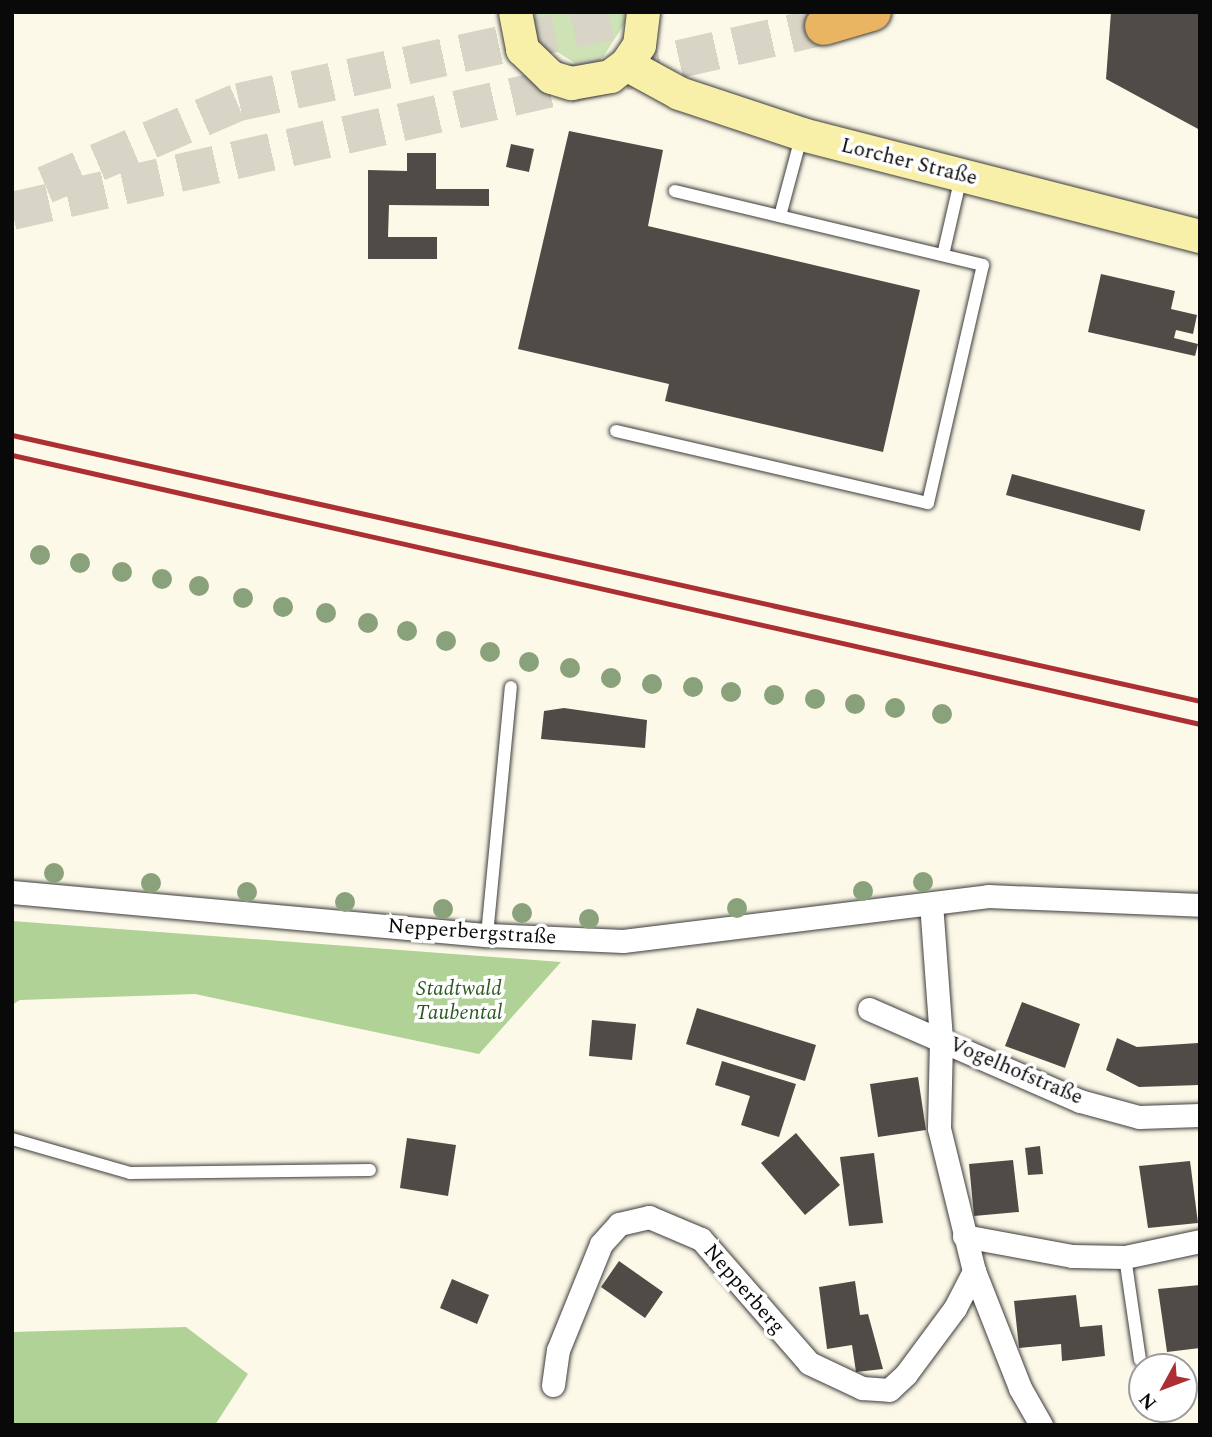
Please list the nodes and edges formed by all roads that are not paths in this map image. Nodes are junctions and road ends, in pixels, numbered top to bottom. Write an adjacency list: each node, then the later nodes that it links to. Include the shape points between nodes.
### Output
1 (515, 12): 5 (main road, via 522,50 551,77 591,82)
2 (643, 12): 5 (main road, via 639,45)
3 (872, 12): 4 (highway)
4 (824, 26)
5 (626, 64): 6 (main road, Lorcher Straße, via 679,93)
6 (802, 134): 7 (main road, Lorcher Straße); 9 (lane)
7 (961, 176): 10 (main road, Lorcher Straße); 11 (lane)
8 (675, 191): 9 (lane)
9 (780, 216): 11 (lane)
10 (1200, 236)
11 (943, 255): 12 (lane, via 983,265 929,503)
12 (616, 431)
13 (511, 687): 17 (lane)
14 (12, 892): 17 (street, Nepperbergstraße)
15 (931, 904): 16 (street, via 1037,894); 17 (street, Nepperbergstraße, via 674,937); 19 (street, Vogelhofstraße)
16 (1200, 905)
17 (487, 935)
18 (869, 1009): 19 (street)
19 (941, 1038): 20 (street, Vogelhofstraße, via 1080,1101 1139,1117); 23 (street, via 939,1128)
20 (1200, 1115)
21 (12, 1139): 22 (lane, via 130,1173)
22 (370, 1170)
23 (964, 1236): 25 (street, via 1072,1256); 26 (street)
24 (1200, 1241): 25 (street)
25 (1125, 1257): 27 (lane)
26 (974, 1271): 28 (street, Nepperberg, via 956,1308 906,1374 889,1391 862,1388 810,1363 701,1239 649,1217 620,1224 588,1270 558,1350); 29 (street)
27 (1139, 1353)
28 (553, 1385)
29 (1041, 1425)

